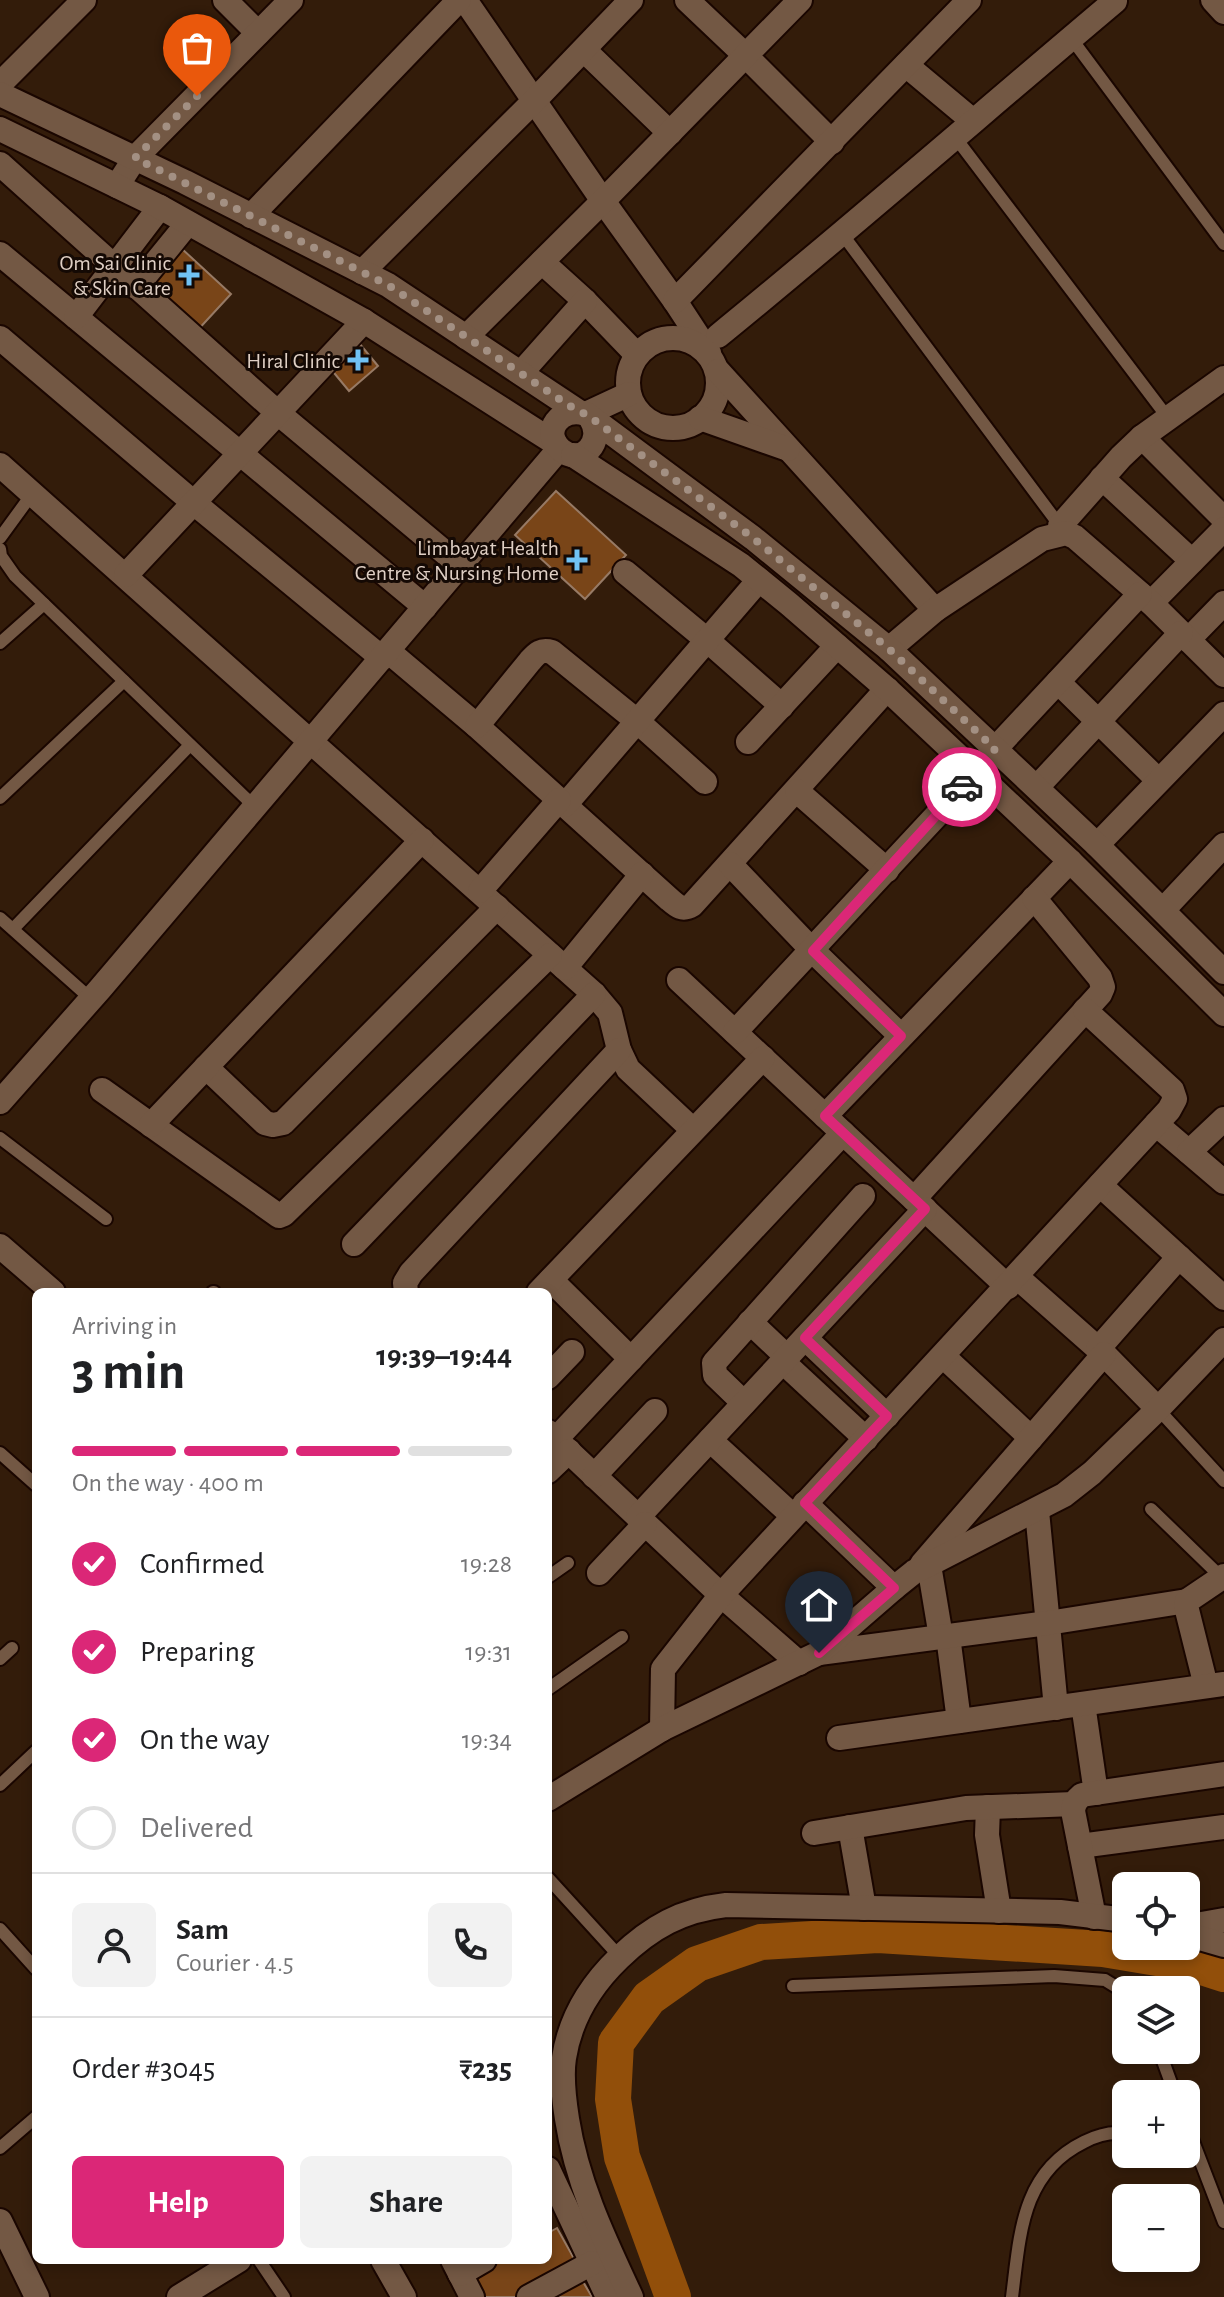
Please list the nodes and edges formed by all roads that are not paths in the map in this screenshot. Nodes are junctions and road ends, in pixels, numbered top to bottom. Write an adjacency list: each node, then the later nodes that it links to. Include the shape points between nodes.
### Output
1 (84, 0): 17 (street)
2 (225, 0): 12 (street)
3 (291, 0): 12 (street)
4 (462, 0): 19 (street); 29 (street)
5 (631, 0): 14 (street)
6 (687, 0): 15 (street)
7 (800, 0): 15 (street)
8 (969, 0): 16 (street)
9 (1213, 0): 11 (street)
10 (1115, 1): 13 (street)
11 (1224, 12)
12 (258, 33): 24 (street)
13 (1071, 38): 21 (street); 32 (lane)
14 (584, 50): 19 (street); 22 (street)
15 (745, 55): 22 (street); 23 (street)
16 (906, 65): 21 (street); 23 (street)
17 (0, 84)
18 (0, 94): 24 (street)
19 (534, 101): 27 (street); 36 (street)
20 (0, 129): 26 (street)
21 (964, 129): 31 (street); 52 (lane)
22 (670, 133): 27 (street)
23 (832, 142): 39 (street)
24 (135, 158): 26 (street); 29 (street)
25 (0, 164): 35 (street)
26 (117, 186): 28 (street)
27 (603, 201): 34 (street); 39 (street)
28 (160, 207): 30 (street); 35 (street)
29 (251, 216): 36 (street)
30 (188, 223): 37 (street); 41 (street)
31 (843, 235): 44 (street); 62 (lane)
32 (1224, 244)
33 (0, 254): 40 (street)
34 (542, 262): 38 (street); 42 (street)
35 (114, 267): 37 (street); 40 (street)
36 (362, 272): 42 (street)
37 (136, 287): 49 (street)
38 (585, 301): 45 (street); 46 (street)
39 (675, 301): 44 (street)
40 (76, 317): 56 (street)
41 (364, 321): 49 (street); 54 (street)
42 (466, 337): 46 (street)
43 (0, 338): 60 (street)
44 (715, 354): 45 (street, via 673,337 653,342); 51 (street, via 718,392); 55 (street)
45 (637, 355): 48 (street, via 629,373)
46 (521, 373): 50 (street)
47 (1224, 378): 52 (street)
48 (629, 394): 50 (street); 51 (street, via 638,412 654,424 674,428)
49 (278, 413): 56 (street); 67 (street)
50 (585, 415): 54 (street, via 572,411 559,417 553,430); 54 (street, via 596,439 587,451); 80 (street, via 753,538)
51 (700, 418): 55 (street)
52 (1168, 418): 53 (street)
53 (1142, 437): 58 (street); 61 (street)
54 (562, 449): 67 (street); 70 (street)
55 (790, 450): 75 (street)
56 (241, 453): 60 (street); 74 (street)
57 (0, 465): 59 (street)
58 (1102, 478): 62 (street); 66 (street)
59 (32, 494): 64 (lane); 69 (street)
60 (194, 503): 69 (street); 81 (street)
61 (1224, 519)
62 (1063, 529): 71 (street); 75 (street)
63 (1224, 529): 66 (street)
64 (0, 538)
65 (0, 549): 73 (lane, via 15,576)
66 (1192, 561): 71 (street)
67 (461, 566): 74 (street)
68 (625, 572): 77 (street)
69 (126, 575): 91 (street)
70 (759, 580): 77 (street); 79 (street)
71 (1145, 598): 76 (street); 84 (street)
72 (1224, 603): 76 (street)
73 (44, 604): 78 (lane); 83 (lane)
74 (425, 607): 81 (street)
75 (935, 610): 80 (street)
76 (1184, 636): 82 (street); 89 (street)
77 (707, 640): 86 (street); 88 (street)
78 (0, 643)
79 (837, 646): 85 (street); 86 (street)
80 (889, 649): 94 (street)
81 (385, 654): 90 (street); 91 (street)
82 (1224, 675)
83 (124, 681): 93 (lane); 100 (lane)
84 (1058, 682): 89 (street); 94 (street)
85 (887, 689): 95 (street); 99 (street)
86 (782, 706): 92 (street)
87 (1224, 714): 96 (street)
88 (637, 721): 90 (street, via 545,650); 97 (street); 101 (street)
89 (1098, 722): 96 (street); 98 (street)
90 (477, 726): 101 (street)
91 (311, 741): 102 (street); 103 (street)
92 (748, 742)
93 (190, 745): 102 (lane); 114 (lane)
94 (995, 749): 95 (street); 98 (street)
95 (976, 773): 106 (street); 108 (street)
96 (1158, 780): 104 (street)
97 (705, 782)
98 (1037, 787): 104 (street)
99 (797, 791): 107 (street); 108 (street)
100 (0, 798)
101 (562, 802): 109 (street); 111 (street)
102 (255, 807): 120 (street)
103 (422, 840): 111 (street); 127 (street)
104 (1097, 845): 112 (street)
105 (1224, 845): 112 (street)
106 (1070, 861): 110 (street); 122 (street)
107 (730, 864): 109 (street, via 686,908 679,908); 115 (street)
108 (887, 870): 115 (street)
109 (642, 874): 116 (street)
110 (1034, 898): 121 (street, via 1100,978 1100,994); 124 (street)
111 (488, 899): 116 (street); 127 (street, via 283,1123 265,1123)
112 (1163, 910): 117 (street)
113 (0, 918): 114 (lane)
114 (13, 929): 120 (lane)
115 (813, 951): 123 (street); 124 (street)
116 (558, 962): 119 (street); 133 (street, via 284,1214 273,1214)
117 (1224, 972)
118 (679, 980): 123 (street)
119 (594, 994): 125 (street, via 610,1013); 142 (street)
120 (91, 999): 129 (street)
121 (1085, 1010): 132 (street, via 1172,1090 1175,1099); 140 (street)
122 (1224, 1014)
123 (735, 1032): 126 (street)
124 (901, 1036): 131 (street)
125 (619, 1050): 134 (street, via 628,1069); 148 (street, via 411,1273)
126 (763, 1058): 131 (street); 134 (street)
127 (206, 1067): 133 (street)
128 (102, 1090): 133 (street)
129 (3, 1095)
130 (1224, 1119): 136 (street)
131 (834, 1124): 140 (street); 157 (street)
132 (1156, 1124): 136 (street); 138 (street)
133 (151, 1125)
134 (693, 1130): 146 (street)
135 (0, 1138): 141 (lane)
136 (1189, 1152): 137 (street)
137 (1224, 1182)
138 (1100, 1185): 144 (street); 145 (street)
139 (863, 1196): 151 (street)
140 (919, 1204): 145 (street); 152 (street)
141 (106, 1219)
142 (354, 1244)
143 (0, 1246): 147 (street)
144 (1179, 1257): 150 (street); 155 (street)
145 (1012, 1282): 155 (street); 156 (street)
146 (545, 1286)
147 (48, 1288)
148 (406, 1288)
149 (552, 1292): 157 (street)
150 (1224, 1298)
151 (750, 1322): 158 (street); 160 (street, via 714,1363 715,1375)
152 (805, 1338): 158 (street); 163 (street)
153 (1224, 1340): 161 (street)
154 (572, 1352): 159 (street)
155 (1101, 1352): 161 (street); 164 (street)
156 (943, 1356): 163 (street); 164 (street)
157 (631, 1359): 167 (street)
158 (785, 1359): 160 (street); 165 (street)
159 (552, 1373)
160 (744, 1403): 166 (street)
161 (1158, 1409): 171 (lane); 174 (street, via 1092,1473)
162 (655, 1411): 169 (street)
163 (887, 1416): 165 (street)
164 (1031, 1438): 177 (street)
165 (866, 1439): 173 (street)
166 (710, 1440): 173 (street); 175 (street)
167 (557, 1441): 169 (street)
168 (0, 1453): 170 (lane)
169 (594, 1476): 175 (street)
170 (32, 1481)
171 (1224, 1481)
172 (1151, 1509): 179 (lane)
173 (799, 1510): 181 (street); 182 (street)
174 (1037, 1511): 177 (street); 184 (street)
175 (642, 1521): 178 (street); 182 (street)
176 (568, 1563): 180 (lane)
177 (922, 1569): 181 (street); 185 (street)
178 (599, 1573)
179 (1222, 1573): 183 (street)
180 (552, 1574)
181 (894, 1588): 188 (street)
182 (721, 1595): 188 (street); 195 (street, via 663,1669)
183 (1187, 1601): 184 (street); 190 (street)
184 (1048, 1623): 185 (street); 193 (street)
185 (944, 1636): 188 (street); 194 (street)
186 (622, 1637): 191 (lane)
187 (12, 1648): 189 (lane)
188 (809, 1658): 195 (street)
189 (0, 1659)
190 (1215, 1685): 192 (street)
191 (552, 1686)
192 (1083, 1704): 193 (street); 201 (street)
193 (1056, 1708): 194 (street)
194 (959, 1721): 196 (street)
195 (662, 1729): 200 (street)
196 (839, 1738)
197 (32, 1755): 199 (lane)
198 (1224, 1774): 201 (street)
199 (0, 1785)
200 (552, 1797)
201 (1085, 1798): 202 (street); 206 (street)
202 (988, 1807): 203 (street); 209 (street)
203 (850, 1827): 205 (street); 208 (street)
204 (1224, 1827): 206 (street)
205 (814, 1833)
206 (1080, 1846): 210 (street)
207 (552, 1882): 217 (lane)
208 (864, 1908): 209 (street); 217 (street, via 700,1908 667,1920)
209 (999, 1911): 210 (street)
210 (1094, 1917): 211 (street)
211 (1112, 1919)
212 (1224, 1920): 213 (street)
213 (1200, 1924)
214 (0, 1929): 218 (lane)
215 (1200, 1937): 216 (street)
216 (1224, 1945)
217 (620, 1957): 221 (street, via 599,1978)
218 (32, 1965)
219 (1112, 1984): 220 (lane, via 1054,1976)
220 (793, 1986)
221 (556, 2064): 242 (street, via 573,2153)
222 (32, 2120): 224 (lane)
223 (1112, 2133): 243 (lane, via 1077,2145 1036,2185 1025,2212)
224 (0, 2148)
225 (1200, 2166): 229 (lane)
226 (552, 2189): 227 (street)
227 (558, 2219): 230 (street)
228 (0, 2221): 235 (street)
229 (1224, 2222)
230 (592, 2263): 240 (street); 241 (street)
231 (233, 2264): 236 (street)
232 (262, 2264): 237 (lane)
233 (385, 2264): 238 (street)
234 (456, 2267): 239 (street)
235 (37, 2297)
236 (179, 2297)
237 (284, 2297)
238 (404, 2297)
239 (472, 2297)
240 (529, 2297)
241 (608, 2297)
242 (631, 2297)
243 (1012, 2297)

